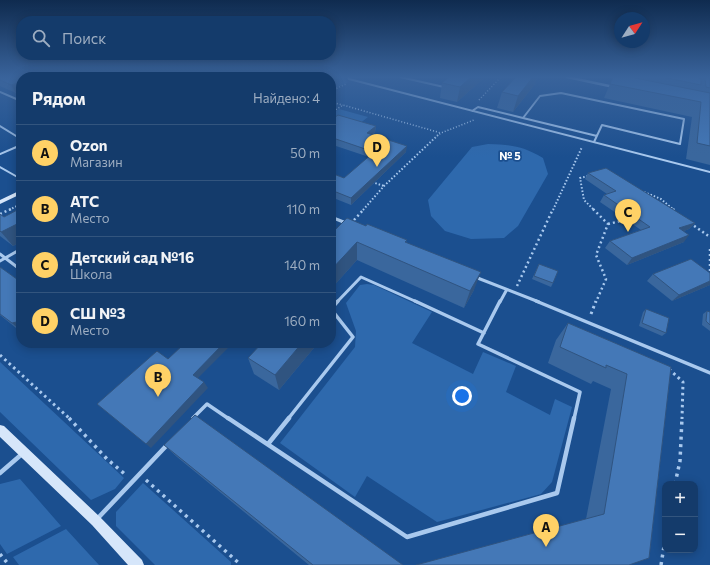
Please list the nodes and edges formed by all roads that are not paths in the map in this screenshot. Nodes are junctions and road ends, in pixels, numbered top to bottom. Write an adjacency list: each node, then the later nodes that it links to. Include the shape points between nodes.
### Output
1 (443, 103): 4 (lane)
2 (534, 103): 5 (lane)
3 (610, 103): 8 (lane, via 684,119 680,144 602,125)
4 (472, 111): 5 (lane, via 478,107); 9 (lane)
5 (523, 118): 8 (lane)
6 (0, 126): 7 (lane)
7 (16, 136)
8 (597, 136): 9 (lane)
9 (594, 142): 13 (lane)
10 (16, 147): 11 (lane)
11 (0, 154)
12 (0, 168): 14 (lane)
13 (710, 172)
14 (16, 176)
15 (16, 194): 16 (main road)
16 (0, 202)
17 (336, 219): 18 (lane)
18 (350, 225)
19 (16, 252): 21 (lane)
20 (0, 254): 21 (lane)
21 (5, 258): 22 (lane); 23 (lane)
22 (0, 261)
23 (16, 266)
24 (471, 276): 25 (lane)
25 (506, 291): 28 (lane); 29 (lane)
26 (336, 303): 28 (lane, via 361,276)
27 (336, 315): 33 (lane, via 353,337)
28 (484, 333): 33 (lane, via 478,344 580,392 557,493 407,537)
29 (710, 373)
30 (190, 421): 33 (lane, via 207,404)
31 (0, 430): 34 (main road)
32 (174, 438): 36 (lane)
33 (268, 444)
34 (23, 453): 35 (lane); 36 (main road)
35 (0, 473)
36 (96, 521): 37 (main road)
37 (137, 565)

